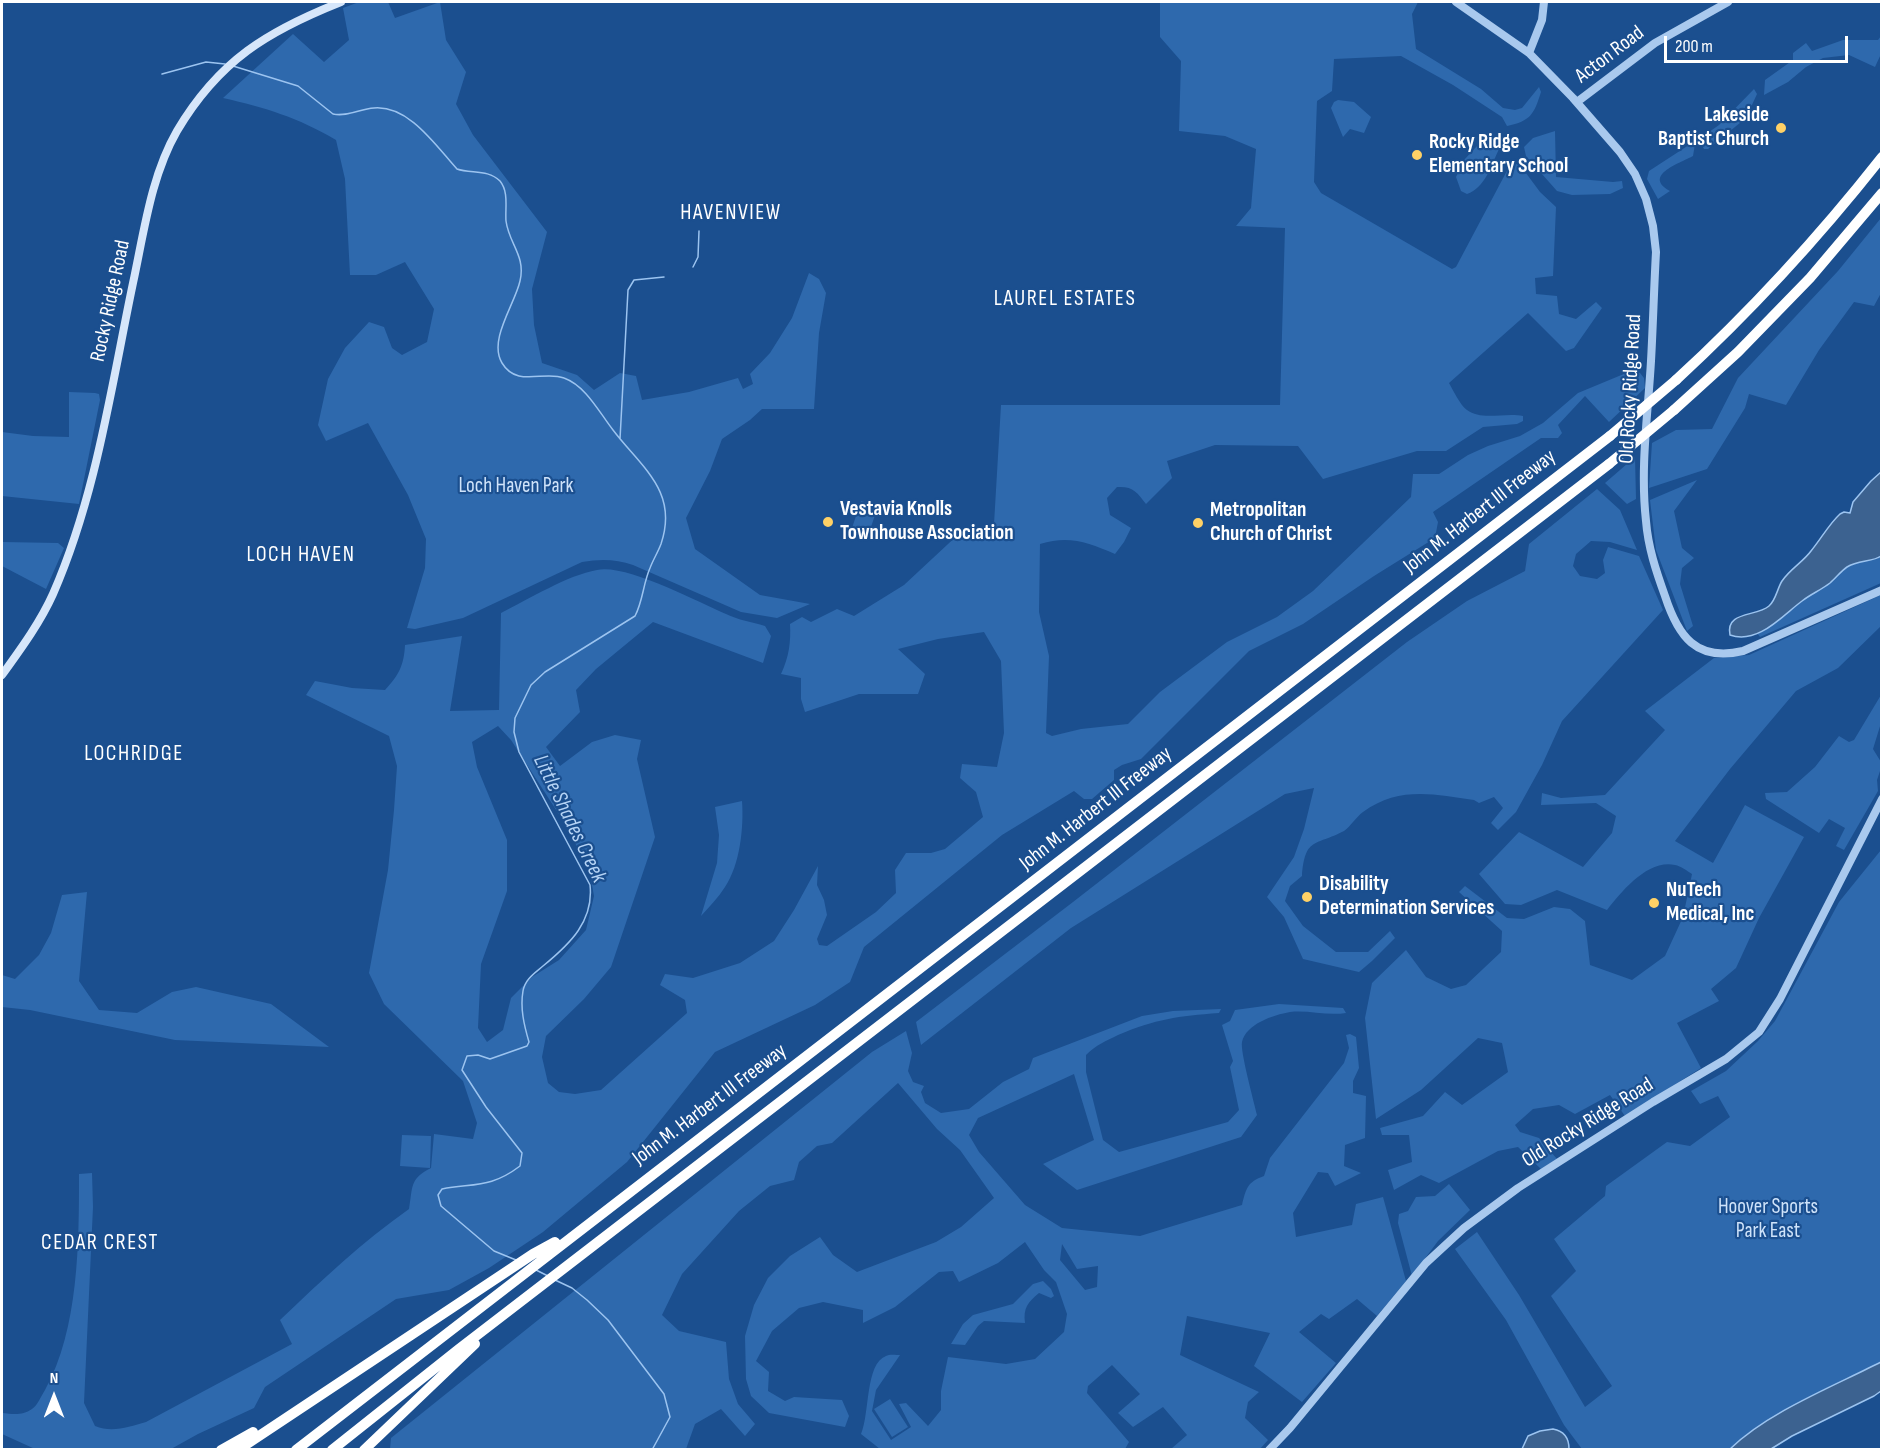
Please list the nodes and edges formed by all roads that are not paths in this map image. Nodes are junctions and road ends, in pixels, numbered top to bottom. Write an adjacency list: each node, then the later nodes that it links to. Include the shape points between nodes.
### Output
1 (341, 2): 12 (main road, Rocky Ridge Road, via 285,25 249,49 207,89 172,141 154,188 77,533 52,596)
2 (1456, 2): 5 (street, Old Rocky Ridge Road)
3 (1544, 2): 5 (street, via 1542,20)
4 (1728, 2): 6 (street, Acton Road, via 1655,43)
5 (1529, 53): 6 (street, Old Rocky Ridge Road)
6 (1577, 102): 11 (street, Old Rocky Ridge Road, via 1628,164 1646,199 1653,226 1656,252 1645,506 1652,555 1680,631 1704,651 1733,653)
7 (1881, 149): 9 (highway)
8 (1881, 157): 9 (highway, John M. Harbert III Freeway)
9 (1862, 182): 14 (highway, John M. Harbert III Freeway, bridge, via 1763,296 1676,380 1610,436)
10 (1881, 193): 15 (highway, John M. Harbert III Freeway, bridge, via 1810,278 1738,352 1609,464)
11 (1881, 590)
12 (2, 675)
13 (1881, 799): 22 (street, Old Rocky Ridge Road, via 1780,999 1759,1032 1726,1059 1518,1188 1449,1240)
14 (583, 1227): 16 (highway, via 533,1254); 19 (highway, John M. Harbert III Freeway)
15 (520, 1302): 20 (highway, John M. Harbert III Freeway); 21 (highway)
16 (347, 1378): 17 (highway); 18 (highway)
17 (220, 1449)
18 (238, 1449)
19 (296, 1449)
20 (332, 1449)
21 (364, 1449)
22 (1269, 1449)

